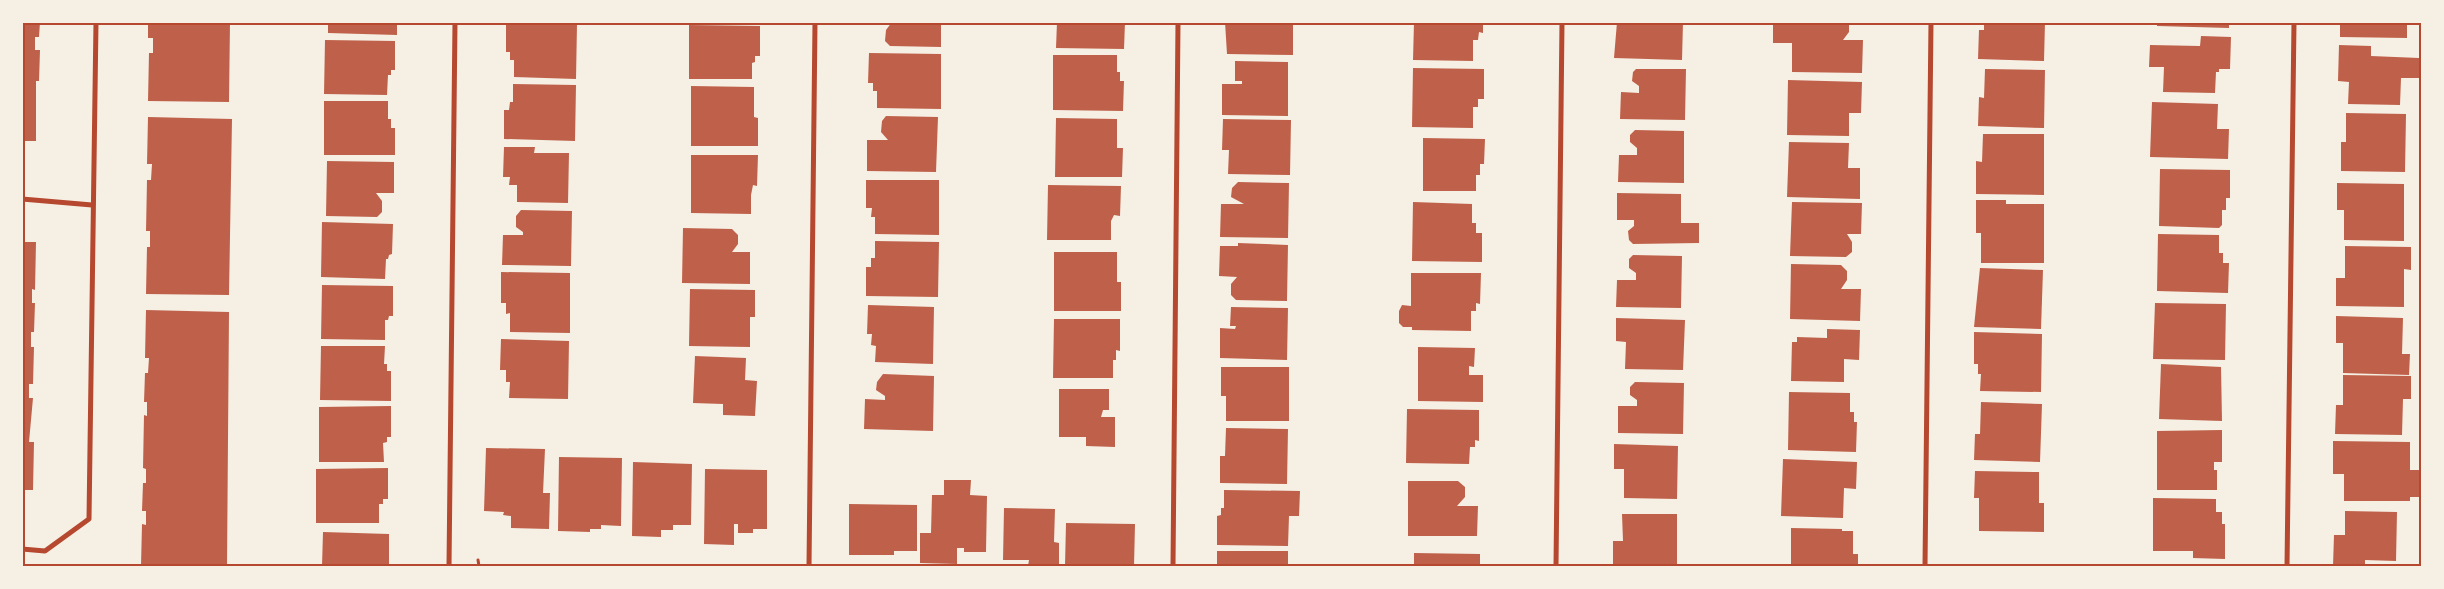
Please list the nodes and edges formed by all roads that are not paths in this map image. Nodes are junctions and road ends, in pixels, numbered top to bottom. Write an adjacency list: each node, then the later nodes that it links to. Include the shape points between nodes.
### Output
1 (96, 22): 9 (street)
2 (455, 22): 11 (street)
3 (815, 22): 12 (street)
4 (1178, 22): 13 (street)
5 (1562, 22): 14 (street)
6 (1931, 22): 15 (street)
7 (2294, 22): 16 (street)
8 (22, 199): 9 (street)
9 (92, 204): 10 (street, via 89,519 45,551)
10 (22, 549)
11 (449, 566)
12 (809, 566)
13 (1172, 566)
14 (1556, 566)
15 (1925, 566)
16 (2287, 566)

